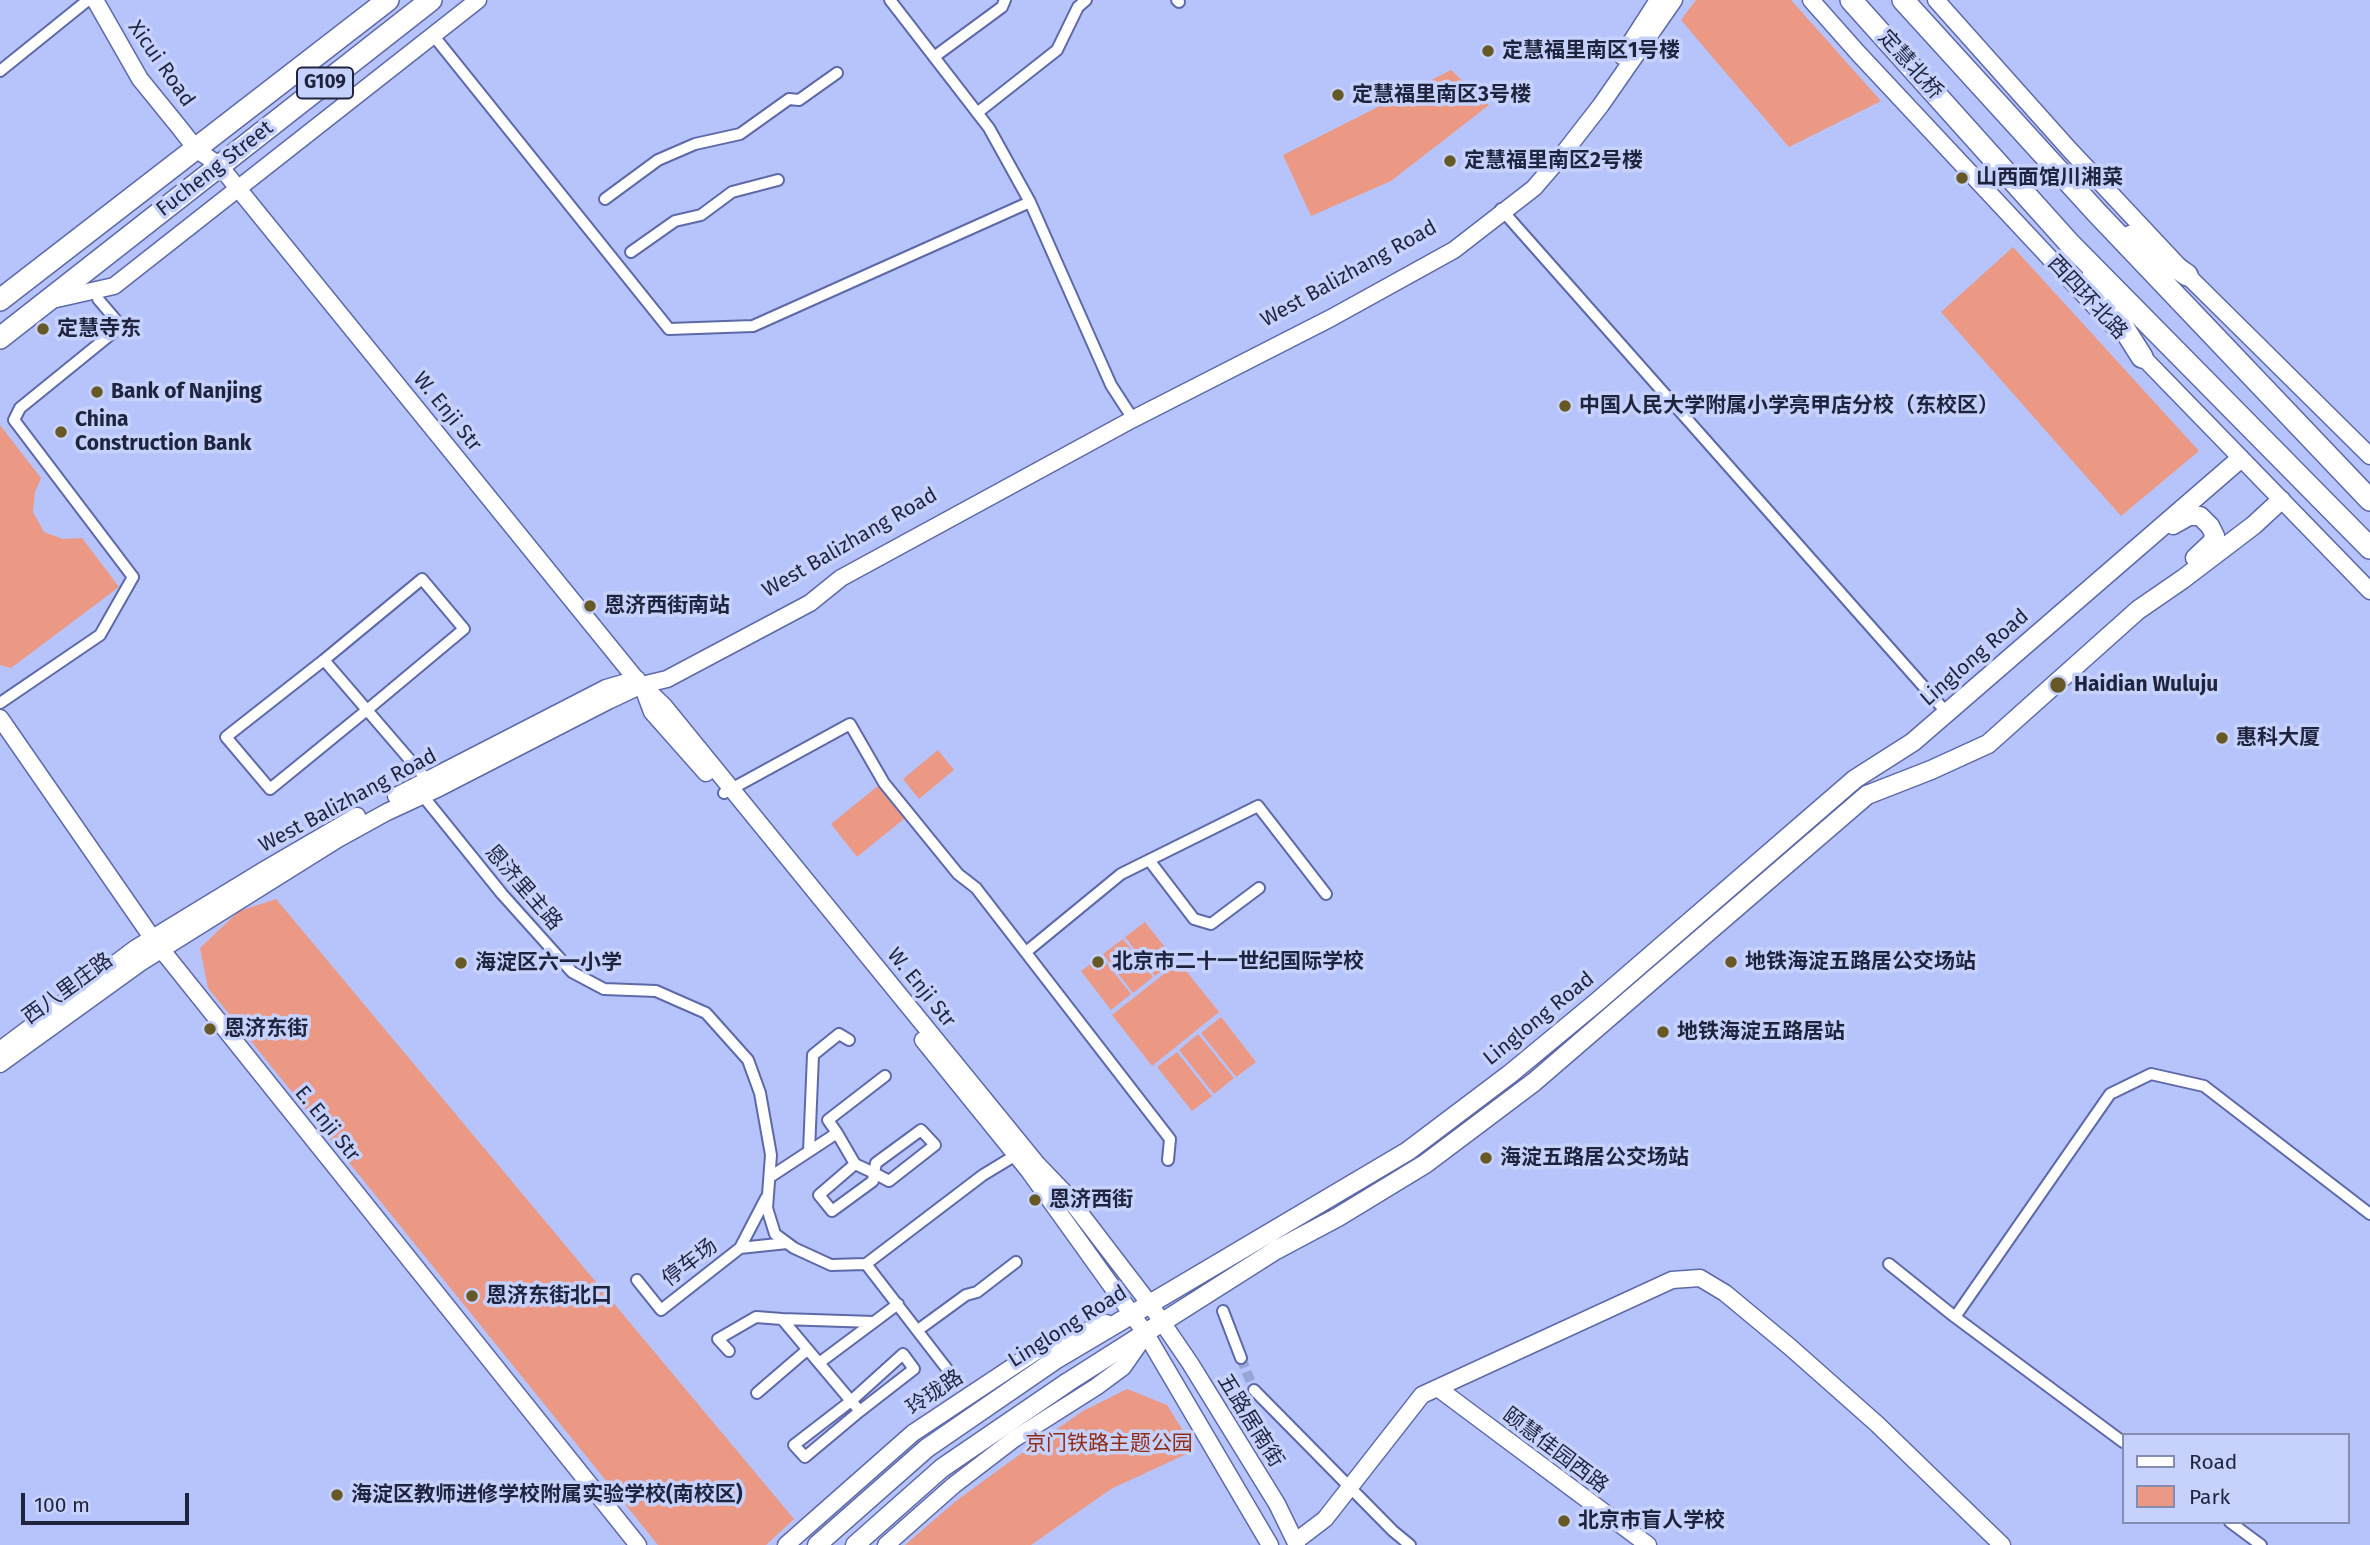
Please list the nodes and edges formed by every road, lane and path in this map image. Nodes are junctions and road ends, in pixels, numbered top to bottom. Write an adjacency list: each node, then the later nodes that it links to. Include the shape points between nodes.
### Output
1 (88, 0): 17 (street)
2 (95, 0): 21 (street, Xicui Road, via 140,79)
3 (388, 0): 21 (highway, G109)
4 (431, 0): 22 (highway, Fucheng Street / G109)
5 (478, 0): 15 (street)
6 (1005, 0): 16 (street, via 1002,7)
7 (1086, 0): 19 (street, via 1077,7 1057,50)
8 (1658, 0): 27 (street, West Balizhang Road, via 1580,122)
9 (1674, 0): 27 (street, West Balizhang Road, via 1559,159 1534,188)
10 (1811, 0): 36 (street, 西四环北路)
11 (1851, 0): 20 (highway, 定慧北桥)
12 (1902, 0): 28 (highway, 定慧北桥)
13 (1936, 0): 31 (street)
14 (893, 1): 16 (street)
15 (433, 36): 24 (street); 26 (street, via 669,329 753,326)
16 (934, 57): 19 (street)
17 (0, 71)
18 (838, 73): 25 (street, via 799,100 789,99 740,134 695,144 658,160)
19 (977, 113): 26 (street)
20 (1969, 131): 29 (highway, 西四环北路)
21 (197, 150): 22 (street, Xicui Road); 33 (highway, Fucheng Street / G109)
22 (219, 166): 24 (street, W. Enji Str); 34 (highway, Fucheng Street / G109)
23 (778, 180): 30 (street, via 732,192 701,215 675,221)
24 (238, 188): 34 (street, via 114,286); 47 (street, W. Enji Str)
25 (605, 199)
26 (1030, 202): 37 (street, via 1111,386)
27 (1502, 210): 37 (street, West Balizhang Road, via 1427,267); 50 (street)
28 (2097, 213): 31 (highway); 41 (highway)
29 (2070, 244): 36 (highway); 43 (highway, 西四环北路)
30 (631, 253)
31 (2187, 275): 38 (street)
32 (98, 299): 48 (street, via 121,326 20,408 14,420 133,577 100,635)
33 (0, 300)
34 (46, 301): 35 (highway, Fucheng Street / G109)
35 (0, 338)
36 (2142, 357): 39 (street, 西四环北路)
37 (1130, 416): 47 (street, West Balizhang Road, via 841,578 810,603 667,679)
38 (2370, 456)
39 (2240, 459): 40 (street, 西四环北路); 42 (main road, Linglong Road)
40 (2281, 500): 44 (street, 西四环北路); 45 (main road, Linglong Road)
41 (2370, 500)
42 (2144, 542): 45 (main road, via 2189,516 2200,516 2215,536); 50 (main road, Linglong Road)
43 (2370, 548)
44 (2370, 591)
45 (2138, 610): 85 (main road, Linglong Road, via 1988,744 1867,795 1534,1082 1425,1164)
46 (324, 660): 49 (street, 恩济里主路); 49 (street, via 422,579 464,629); 49 (street, via 226,737 270,789)
47 (639, 682): 52 (street, West Balizhang Road); 53 (street, W. Enji Str, via 652,712)
48 (0, 703)
49 (368, 710): 52 (street, 恩济里主路)
50 (1947, 713): 78 (main road, Linglong Road, via 1913,742 1855,779 1588,1010 1408,1151)
51 (0, 718): 57 (street, E. Enji Str)
52 (426, 789): 57 (street, West Balizhang Road); 69 (street, 恩济里主路, via 502,894 572,972 604,989 656,991 706,1013 732,1041 748,1060 760,1093 771,1155)
53 (728, 791): 58 (street, via 850,724 884,783); 65 (street, W. Enji Str); 78 (street, W. Enji Str, via 1058,1184)
54 (1149, 860): 55 (street, via 1194,919 1211,924); 56 (street, via 1258,806); 58 (street, via 1121,874)
55 (1259, 888)
56 (1326, 894)
57 (157, 944): 60 (street, West Balizhang Road, via 86,985); 61 (street, 西八里庄路); 102 (street, E. Enji Str)
58 (1026, 951): 66 (street, via 1170,1139)
59 (849, 1040): 64 (street, via 839,1034 813,1055)
60 (0, 1051)
61 (0, 1064)
62 (885, 1076): 63 (street, via 828,1121)
63 (837, 1133): 64 (street); 67 (street)
64 (809, 1151): 69 (street)
65 (1016, 1155): 75 (street); 81 (street, W. Enji Str)
66 (1168, 1160)
67 (856, 1164): 68 (street); 68 (street, via 818,1195 832,1211 873,1181)
68 (874, 1173): 68 (street, via 876,1163 921,1130 935,1145 889,1181)
69 (770, 1177): 70 (street, 恩济里主路)
70 (769, 1193): 72 (street, 恩济里主路, via 767,1209 775,1234); 73 (street)
71 (2370, 1214): 82 (street, via 2204,1086 2151,1074 2110,1094)
72 (787, 1243): 73 (street); 75 (street, via 831,1265)
73 (740, 1248): 77 (street, 停车场, via 661,1310)
74 (1016, 1262): 86 (street)
75 (866, 1264): 79 (street)
76 (1889, 1264): 82 (street)
77 (637, 1280)
78 (1149, 1303): 81 (main road, Linglong Road); 85 (street, W. Enji Str)
79 (898, 1304): 84 (street); 86 (street)
80 (1223, 1311): 90 (street)
81 (1131, 1314): 87 (street, W. Enji Str); 103 (street, 玲珑路, via 1035,1352 913,1433); 104 (main road, Linglong Road, via 927,1448)
82 (1955, 1317): 98 (street)
83 (782, 1319): 84 (street); 88 (street, via 756,1317 718,1339); 89 (street)
84 (874, 1322): 91 (street)
85 (1162, 1323): 87 (main road, Linglong Road); 101 (street, 五路居南街, via 1234,1433)
86 (918, 1330): 92 (street)
87 (1146, 1334): 105 (main road, Linglong Road, via 942,1468); 106 (street, via 1123,1367 1014,1439); 107 (street, 五路居南街)
88 (729, 1350)
89 (807, 1350): 91 (street); 95 (street)
90 (1241, 1358)
91 (819, 1363): 96 (street)
92 (957, 1382)
93 (1438, 1389): 99 (street, via 1422,1395); 109 (street, 颐慧佳园西路); 110 (street, via 1672,1280 1700,1278 1790,1347)
94 (1254, 1390): 99 (street)
95 (757, 1394)
96 (851, 1401): 97 (street); 97 (street, via 903,1354 914,1369); 97 (street, via 794,1445 805,1457)
97 (860, 1411)
98 (2122, 1441)
99 (1351, 1488): 101 (street); 108 (street)
100 (2233, 1524): 111 (street)
101 (1297, 1543)
102 (638, 1545)
103 (786, 1545)
104 (817, 1545)
105 (855, 1545)
106 (886, 1545)
107 (1270, 1545)
108 (1410, 1545)
109 (1648, 1545)
110 (2002, 1545)
111 (2261, 1545)

